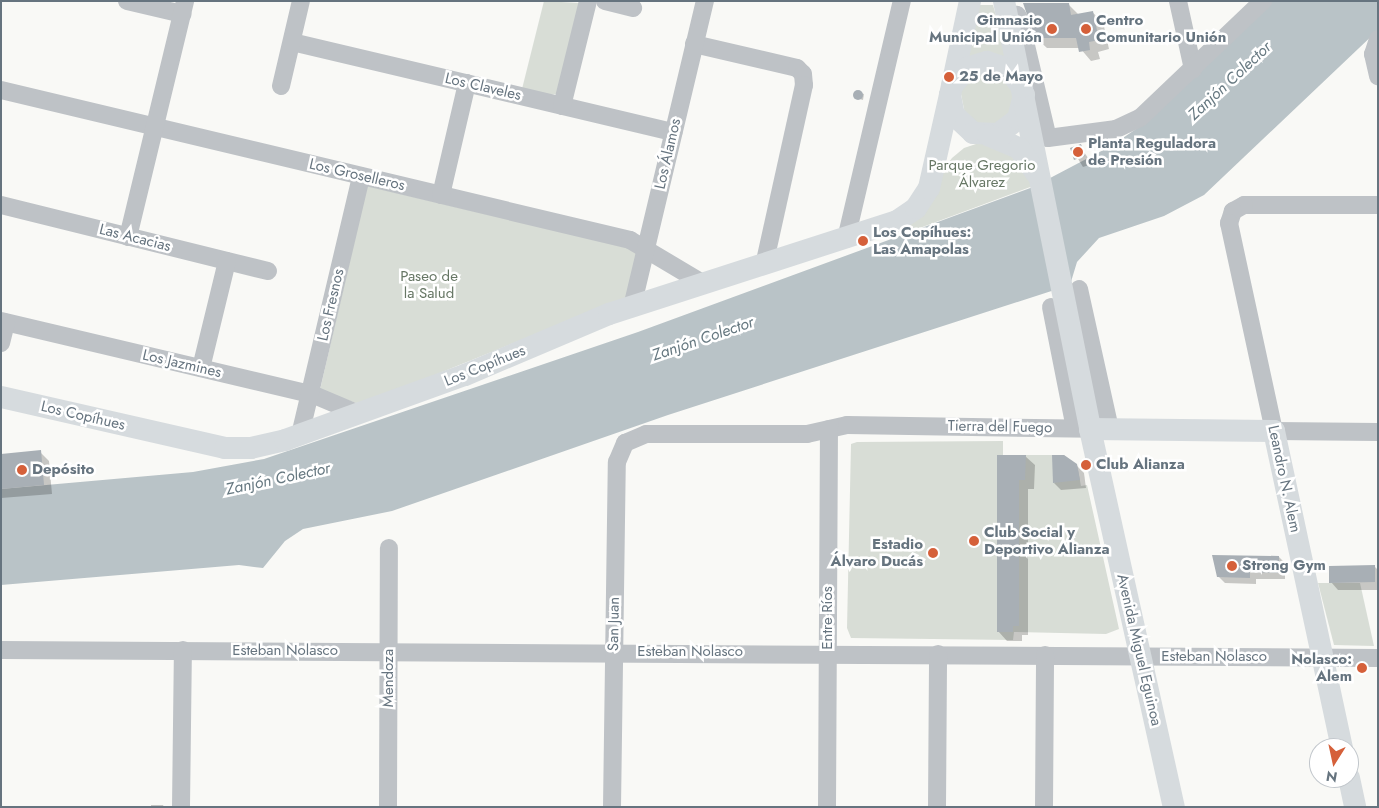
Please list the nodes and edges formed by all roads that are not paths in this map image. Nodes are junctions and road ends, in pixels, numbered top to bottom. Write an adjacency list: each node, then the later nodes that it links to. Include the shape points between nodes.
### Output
1 (127, 1): 11 (street)
2 (301, 1): 13 (street)
3 (588, 1): 23 (street)
4 (604, 1): 12 (street)
5 (705, 1): 14 (street, Los Álamos)
6 (902, 1): 34 (street)
7 (970, 1): 21 (main road)
8 (1178, 1): 16 (street)
9 (1263, 1): 16 (street)
10 (1005, 7): 16 (street, via 1020,20 1048,138 1107,131 1133,122 1154,108); 22 (main road)
11 (184, 8): 24 (street)
12 (633, 8)
13 (292, 42): 18 (street, Los Claveles); 19 (street)
14 (694, 44): 25 (street, Los Álamos); 37 (street, via 797,68 803,74 804,85)
15 (1376, 46): 17 (street)
16 (1191, 61)
17 (1378, 76)
18 (467, 83): 23 (street, Los Claveles); 30 (street)
19 (281, 86)
20 (1, 90): 24 (street, Los Groselleros)
21 (950, 92): 22 (main road, via 966,68 987,62 1012,72); 26 (main road, via 952,111 960,124); 27 (main road, Los Copíhues)
22 (1023, 93): 26 (main road, via 1022,110 1015,123 1003,132); 29 (main road)
23 (562, 106): 25 (street, Los Claveles)
24 (155, 126): 28 (street, Los Groselleros); 33 (street)
25 (674, 132): 35 (street, Los Álamos)
26 (986, 135): 27 (main road, Los Copíhues, via 953,145); 29 (main road, via 1005,140 1023,151)
27 (935, 170): 34 (main road, Los Copíhues, via 924,198 907,216)
28 (361, 176): 30 (street, Los Groselleros); 45 (street, Los Fresnos)
29 (1040, 184): 49 (main road, Avenida Miguel Eguinoa, via 1070,288)
30 (441, 195): 35 (street, Los Groselleros, via 621,238)
31 (1, 205): 33 (street, Las Acacias)
32 (1378, 205): 50 (street, Leandro N. Alem, via 1249,205 1233,211 1230,227)
33 (128, 236): 36 (street, Las Acacias)
34 (846, 238): 37 (main road, Los Copíhues)
35 (646, 249): 39 (street, Los Groselleros); 40 (street, Los Álamos)
36 (226, 261): 38 (street, Las Acacias); 44 (street)
37 (764, 265): 39 (main road, Los Copíhues)
38 (268, 271)
39 (704, 284): 40 (main road, Los Copíhues)
40 (632, 306): 47 (main road, Los Copíhues, via 470,373)
41 (1051, 307): 49 (street)
42 (4, 322): 43 (street); 44 (street, Los Jazmines)
43 (1, 343)
44 (201, 368): 45 (street, Los Jazmines)
45 (310, 394): 47 (street, Los Jazmines); 52 (street, Los Fresnos)
46 (1, 397): 52 (main road, Los Copíhues, via 225,448 259,446)
47 (359, 414): 52 (main road, Los Copíhues)
48 (829, 429): 49 (street, Tierra del Fuego, via 853,425); 53 (street, Tierra del Fuego, via 807,434 652,434); 59 (street, Entre Ríos)
49 (1092, 429): 50 (main road, Tierra del Fuego); 62 (main road, Avenida Miguel Eguinoa)
50 (1274, 431): 51 (street, Tierra del Fuego); 63 (main road, Leandro N. Alem)
51 (1378, 432)
52 (300, 435)
53 (625, 443): 58 (street, San Juan, via 617,462)
54 (389, 548): 57 (street, Mendoza)
55 (1, 650): 56 (street, Esteban Nolasco)
56 (183, 650): 57 (street, Esteban Nolasco); 67 (street)
57 (389, 651): 58 (street, Esteban Nolasco); 68 (street, Mendoza)
58 (613, 652): 59 (street, Esteban Nolasco); 69 (street, San Juan)
59 (828, 653): 60 (street, Esteban Nolasco); 70 (street, Entre Ríos)
60 (938, 654): 61 (street, Esteban Nolasco); 71 (street)
61 (1045, 655): 62 (street, Esteban Nolasco); 72 (street)
62 (1141, 657): 63 (street, Esteban Nolasco); 73 (main road, Avenida Miguel Eguinoa)
63 (1323, 657): 64 (street, Esteban Nolasco); 65 (main road, Leandro N. Alem)
64 (1378, 658)
65 (1340, 738)
66 (1351, 788): 74 (main road)
67 (181, 807)
68 (388, 807)
69 (612, 807)
70 (827, 807)
71 (937, 807)
72 (1044, 807)
73 (1174, 807)
74 (1355, 807)

